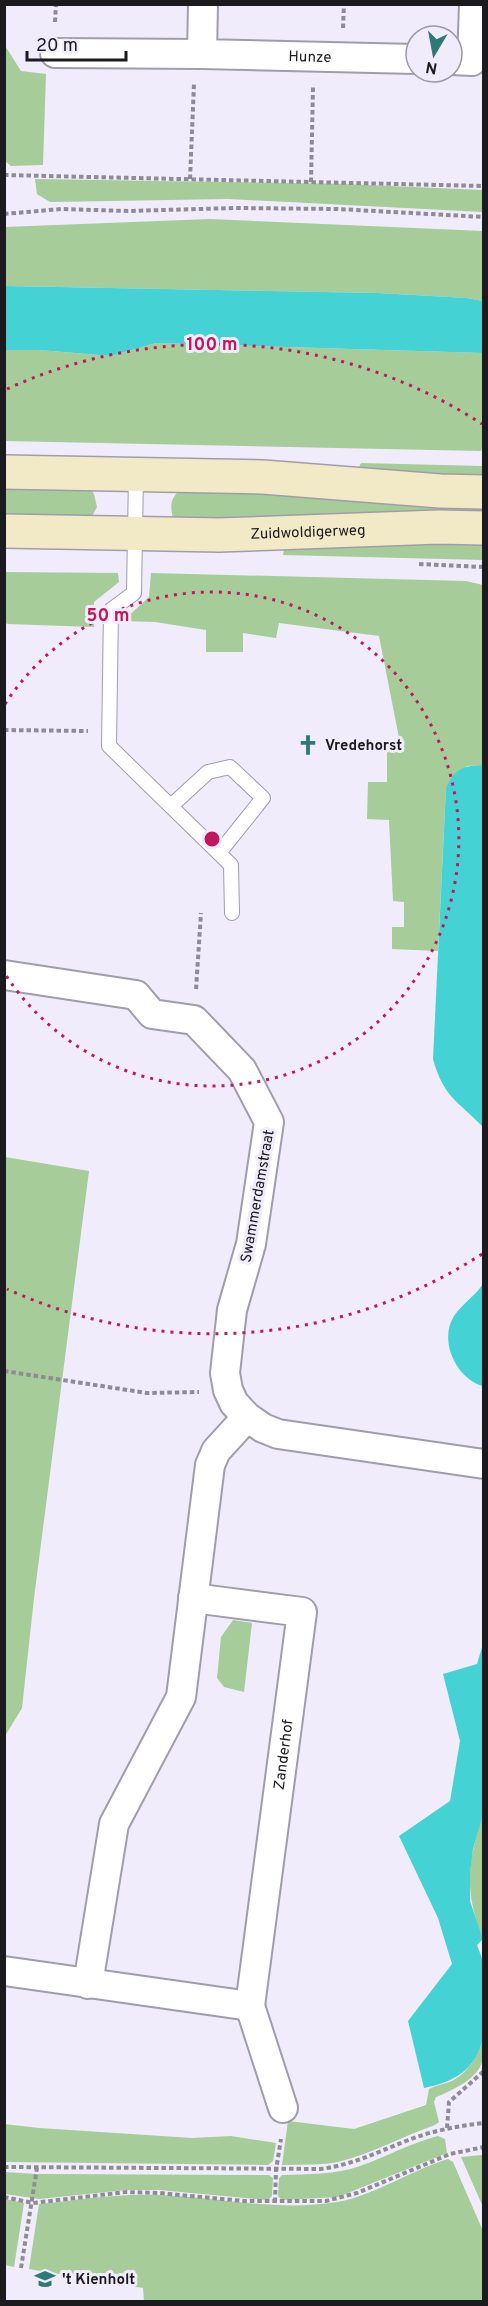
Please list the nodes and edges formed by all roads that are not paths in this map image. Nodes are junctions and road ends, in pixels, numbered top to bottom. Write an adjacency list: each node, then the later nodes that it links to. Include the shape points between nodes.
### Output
1 (203, 4): 4 (street)
2 (474, 4): 6 (street, via 472,60)
3 (55, 53): 4 (street, Hunze)
4 (198, 54): 5 (street, Hunze)
5 (404, 59)
6 (464, 60)
7 (4, 472): 8 (main road)
8 (136, 475): 9 (main road, via 263,477); 12 (lane)
9 (483, 492)
10 (483, 528): 12 (main road, Zuidwoldigerweg, via 243,534)
11 (4, 531): 12 (main road, Zuidwoldigerweg)
12 (135, 532): 13 (lane, via 134,593 111,610 109,746)
13 (171, 806): 14 (lane); 14 (lane, via 208,772 230,767 263,798)
14 (219, 853): 15 (lane, via 231,866)
15 (232, 913)
16 (4, 975): 17 (street, Swammerdamstraat, via 136,995 152,1014 194,1020 242,1070 269,1122 251,1244 232,1310 225,1372 234,1403)
17 (247, 1417): 18 (street, Swammerdamstraat, via 278,1434); 19 (street, via 216,1451 210,1465)
18 (483, 1464)
19 (193, 1598): 21 (street, via 181,1697 114,1824); 22 (street, Zanderhof, via 302,1612)
20 (4, 1971): 21 (street)
21 (88, 1984): 22 (street)
22 (250, 2006): 23 (street, Zanderhof)
23 (283, 2108)

